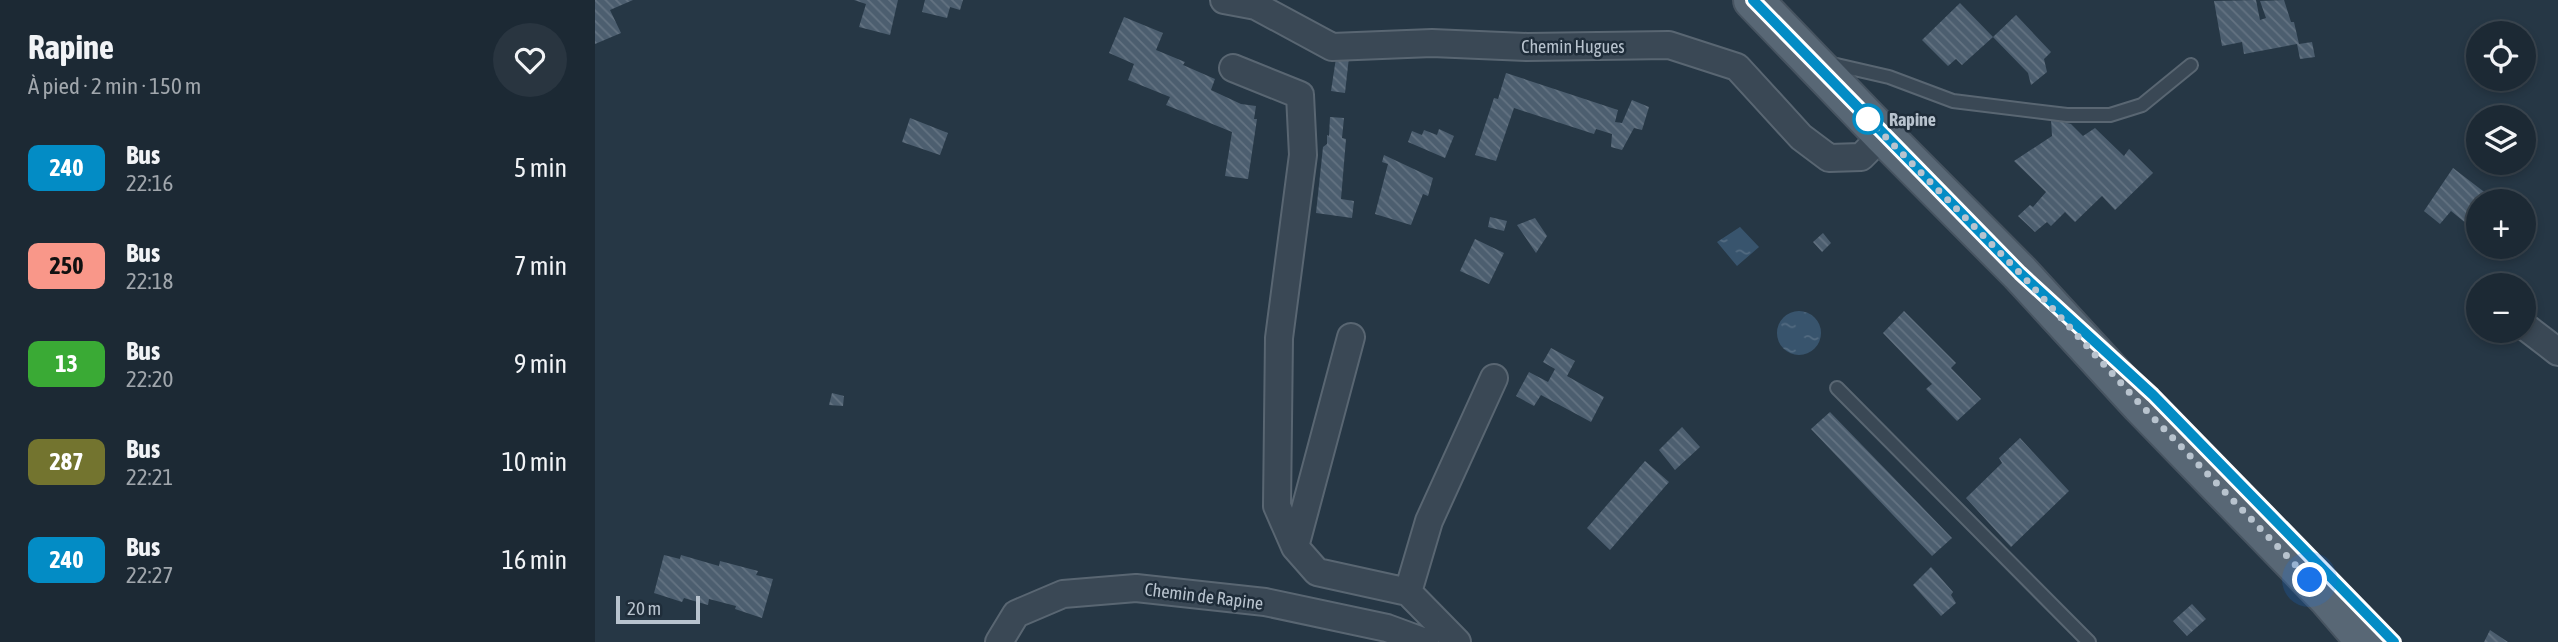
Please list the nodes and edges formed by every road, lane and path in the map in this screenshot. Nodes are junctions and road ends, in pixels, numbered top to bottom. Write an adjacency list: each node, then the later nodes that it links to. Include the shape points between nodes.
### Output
1 (1224, 0): 6 (street, Chemin Hugues, via 1256,6 1332,47 1432,43 1669,46 1737,66 1801,137 1829,158 1861,157)
2 (1753, 0): 3 (main road)
3 (1811, 60): 4 (lane, via 1889,77 1953,101 2067,115 2110,115 2142,105); 6 (main road)
4 (2191, 65)
5 (1233, 68): 13 (street, via 1300,95 1303,155 1279,338 1276,492 1277,506)
6 (1883, 135): 7 (main road)
7 (2020, 273): 19 (main road); 20 (main road, via 2153,395)
8 (2536, 335): 10 (street)
9 (1351, 337): 13 (street)
10 (2558, 352)
11 (1495, 378): 14 (street, via 1429,521)
12 (1837, 388): 18 (lane)
13 (1295, 547): 14 (street, via 1317,572)
14 (1408, 592): 17 (street)
15 (999, 642): 16 (street, Chemin de Rapine, via 1016,614 1063,594 1136,588 1265,602 1387,628)
16 (1425, 642)
17 (1457, 642)
18 (2089, 642)
19 (2366, 642)
20 (2394, 642)

